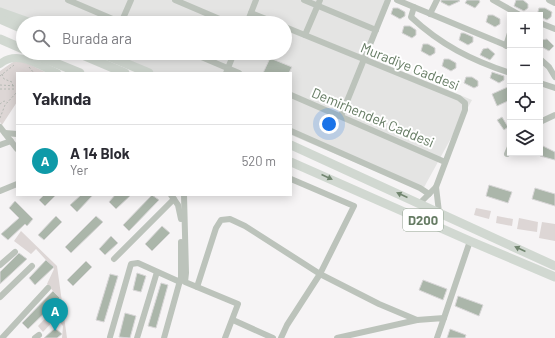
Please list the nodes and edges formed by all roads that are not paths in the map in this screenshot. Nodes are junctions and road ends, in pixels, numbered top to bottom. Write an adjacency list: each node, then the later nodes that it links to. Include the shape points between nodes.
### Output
1 (68, 0): 18 (street)
2 (131, 0): 19 (street)
3 (175, 0): 20 (street)
4 (256, 0): 16 (street)
5 (304, 0): 11 (street)
6 (388, 0): 29 (street)
7 (397, 0): 13 (street)
8 (437, 0): 17 (street)
9 (493, 0): 15 (street)
10 (549, 0): 12 (street)
11 (319, 3): 29 (street); 30 (street)
12 (555, 3)
13 (414, 7): 17 (street); 53 (street, via 411,17 428,33 474,61)
14 (0, 12): 23 (highway)
15 (514, 12)
16 (251, 13): 21 (street); 22 (street)
17 (430, 14): 32 (street)
18 (106, 16)
19 (125, 16)
20 (213, 16)
21 (250, 16)
22 (258, 16)
23 (16, 18)
24 (0, 19): 26 (highway)
25 (543, 24): 27 (street)
26 (16, 26)
27 (555, 29)
28 (292, 30): 30 (street, Muradiye Caddesi)
29 (376, 30): 43 (street)
30 (305, 35): 43 (street, Muradiye Caddesi)
31 (0, 41): 33 (highway)
32 (507, 46)
33 (16, 47)
34 (16, 58): 45 (main road)
35 (27, 60): 47 (main road)
36 (45, 60): 48 (highway)
37 (48, 60): 49 (highway)
38 (94, 60): 50 (highway)
39 (118, 60): 51 (highway)
40 (129, 60): 52 (highway)
41 (206, 60): 46 (street)
42 (231, 60): 46 (street)
43 (364, 60): 58 (street); 70 (street, Muradiye Caddesi, via 459,98 465,103 465,110)
44 (543, 62): 54 (street)
45 (0, 64)
46 (227, 70)
47 (55, 72)
48 (63, 72)
49 (78, 72)
50 (122, 72)
51 (147, 72)
52 (156, 72)
53 (507, 73)
54 (555, 77)
55 (543, 84): 56 (street)
56 (555, 88)
57 (292, 95): 58 (street, Demirhendek Caddesi)
58 (341, 116): 70 (street, Demirhendek Caddesi)
59 (555, 116): 60 (street)
60 (543, 121)
61 (0, 127): 63 (street)
62 (292, 131): 75 (street)
63 (5, 132): 64 (street); 65 (street)
64 (16, 134)
65 (11, 141): 66 (street); 68 (street)
66 (0, 145)
67 (292, 146): 78 (highway, one-way to 67)
68 (16, 147)
69 (292, 162): 80 (highway, D200, one-way to 80)
70 (445, 162): 73 (street, Muradiye Caddesi)
71 (292, 179): 87 (street, via 354,206)
72 (16, 184): 74 (street)
73 (436, 187): 75 (street); 79 (street)
74 (0, 191)
75 (429, 194): 78 (street)
76 (184, 196): 90 (street, via 185,282)
77 (173, 197): 82 (street); 89 (street, via 181,217)
78 (420, 203): 79 (highway)
79 (439, 212): 85 (highway, one-way to 79)
80 (470, 241): 88 (highway, D200); 93 (street)
81 (15, 252): 83 (street)
82 (114, 259)
83 (0, 265)
84 (32, 266): 92 (street)
85 (555, 266)
86 (157, 272): 89 (street); 97 (street, via 136,263 130,266); 98 (street)
87 (320, 274): 90 (street, via 230,219 221,220 216,228); 95 (street); 102 (street)
88 (555, 277)
89 (180, 282): 99 (street)
90 (198, 287): 94 (street, via 238,304)
91 (48, 288): 96 (street)
92 (0, 297)
93 (444, 318): 95 (street); 104 (street)
94 (233, 320): 100 (street); 101 (street)
95 (417, 320): 103 (street)
96 (2, 338)
97 (110, 338)
98 (137, 338)
99 (164, 338)
100 (226, 338)
101 (272, 338)
102 (282, 338)
103 (337, 338)
104 (437, 338)

